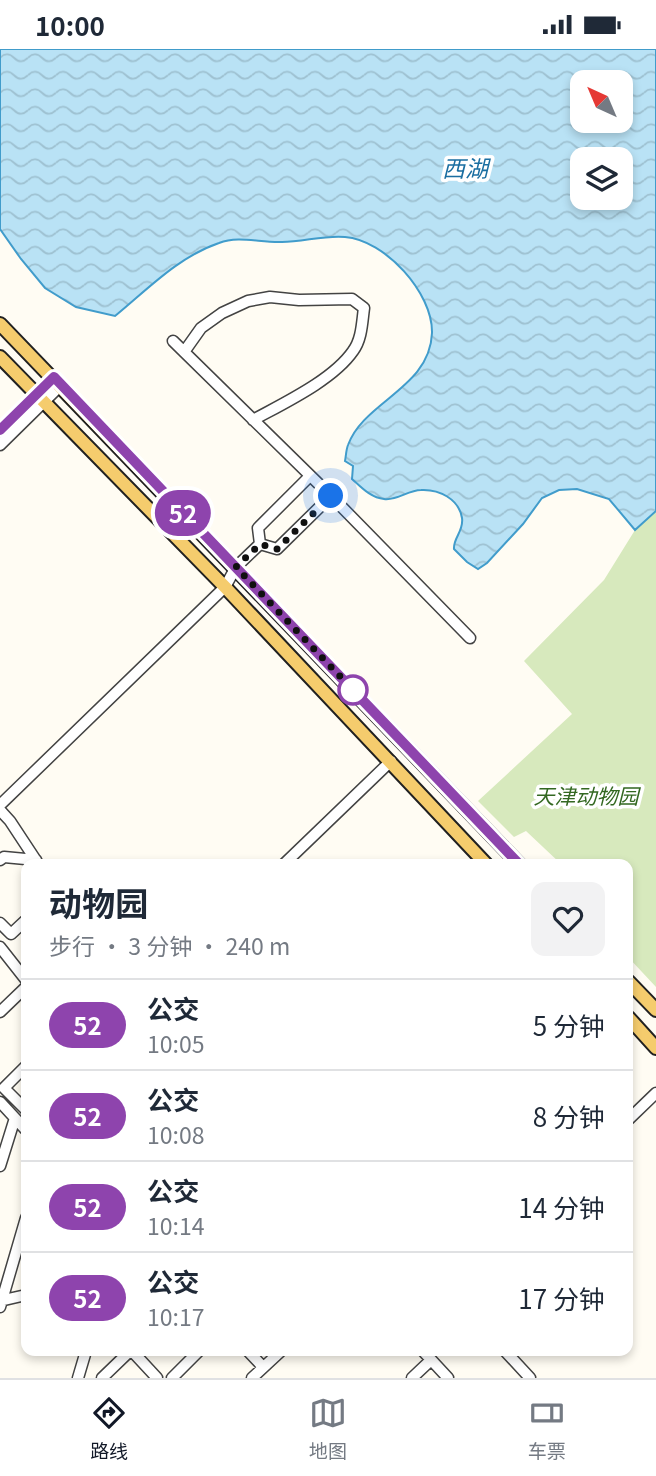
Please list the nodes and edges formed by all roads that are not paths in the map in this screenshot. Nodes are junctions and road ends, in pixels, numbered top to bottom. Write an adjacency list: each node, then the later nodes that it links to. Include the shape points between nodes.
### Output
1 (0, 324): 5 (main road)
2 (173, 341): 3 (street)
3 (184, 352): 7 (street); 7 (street, via 201,328 248,302 270,297 359,302 364,308 354,350 312,387)
4 (0, 357): 6 (main road)
5 (57, 381): 6 (street); 13 (main road)
6 (40, 398): 8 (street); 9 (street); 14 (main road)
7 (253, 420): 10 (street)
8 (0, 430)
9 (0, 445)
10 (310, 476): 11 (street); 12 (street, via 258,528)
11 (331, 496): 12 (street, via 277,549); 15 (street)
12 (260, 544): 13 (street)
13 (236, 567): 14 (street); 22 (main road)
14 (225, 587): 16 (main road); 17 (street)
15 (470, 638)
16 (391, 761): 20 (street); 21 (main road)
17 (0, 805)
18 (0, 810): 19 (street)
19 (35, 859)
20 (289, 859)
21 (481, 859)
22 (514, 859)
23 (0, 860): 24 (street)
24 (21, 860)
25 (0, 923): 27 (street)
26 (21, 925): 27 (street)
27 (11, 934): 28 (street)
28 (0, 946): 29 (street)
29 (21, 973)
30 (633, 986): 32 (main road)
31 (21, 992): 33 (street)
32 (656, 1010)
33 (0, 1012)
34 (633, 1023): 35 (main road)
35 (656, 1048)
36 (21, 1071): 39 (street, via 4,1088)
37 (656, 1093): 40 (street)
38 (0, 1102): 41 (street)
39 (21, 1105)
40 (633, 1115)
41 (15, 1118): 42 (street); 43 (street)
42 (21, 1125)
43 (0, 1166)
44 (21, 1235): 46 (street)
45 (21, 1297): 46 (street)
46 (1, 1303)
47 (85, 1356): 57 (street)
48 (126, 1356): 58 (street)
49 (136, 1356): 59 (street)
50 (195, 1356): 60 (street)
51 (253, 1356): 56 (street)
52 (275, 1356): 56 (street)
53 (427, 1356): 55 (street)
54 (510, 1356): 64 (street)
55 (431, 1360): 62 (street); 63 (street)
56 (263, 1367): 61 (street)
57 (78, 1378)
58 (102, 1378)
59 (157, 1378)
60 (172, 1378)
61 (252, 1378)
62 (412, 1378)
63 (448, 1378)
64 (530, 1378)

